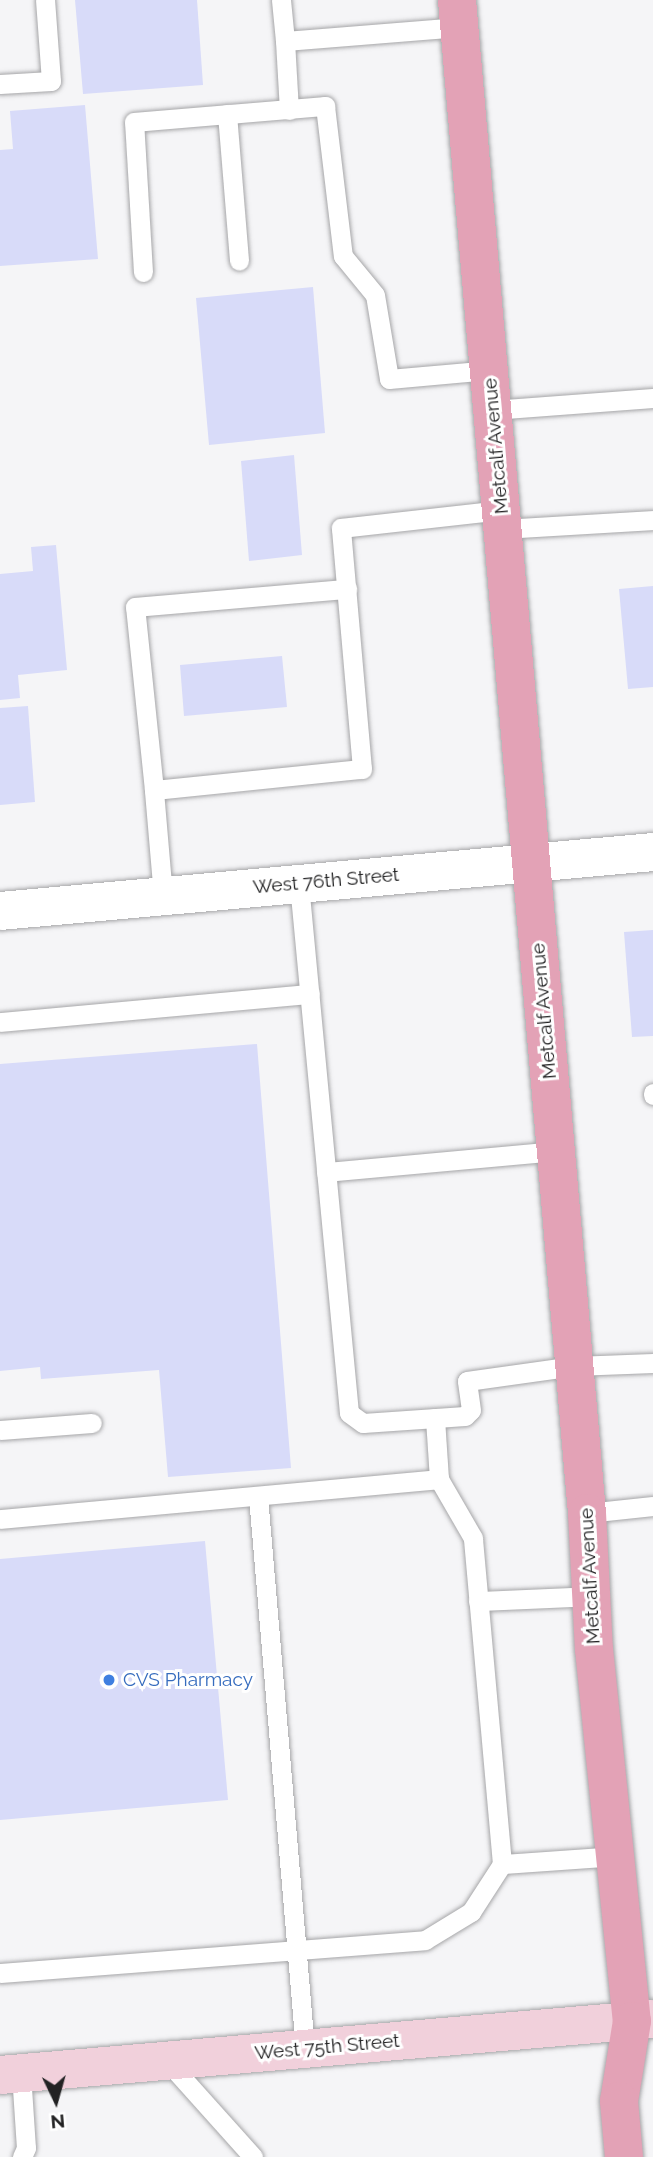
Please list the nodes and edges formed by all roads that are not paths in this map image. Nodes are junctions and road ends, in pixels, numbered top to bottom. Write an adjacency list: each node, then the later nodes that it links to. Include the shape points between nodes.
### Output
1 (45, 0): 5 (lane, via 51,81)
2 (281, 0): 4 (lane)
3 (458, 14): 4 (lane); 10 (main road, Metcalf Avenue)
4 (285, 41): 6 (lane)
5 (0, 84)
6 (289, 110): 7 (lane); 10 (lane, via 325,106 343,256 375,295 389,379)
7 (227, 114): 8 (lane); 9 (lane, via 134,122)
8 (239, 261)
9 (143, 272)
10 (489, 370): 12 (main road, Metcalf Avenue)
11 (653, 398): 12 (lane)
12 (492, 410): 13 (main road, Metcalf Avenue)
13 (502, 520): 14 (lane); 15 (lane, via 341,528); 18 (main road, Metcalf Avenue)
14 (653, 520)
15 (346, 589): 16 (lane, via 362,769); 16 (lane, via 135,607)
16 (154, 790): 20 (lane)
17 (653, 852): 18 (street, West 76th Street)
18 (532, 863): 19 (street, West 76th Street); 24 (main road, Metcalf Avenue)
19 (299, 884): 20 (street, West 76th Street); 22 (lane)
20 (163, 896): 21 (street, West 76th Street)
21 (0, 911)
22 (310, 994): 23 (lane); 25 (lane)
23 (0, 1022)
24 (555, 1151): 25 (lane); 27 (main road, Metcalf Avenue)
25 (326, 1172): 28 (lane, via 349,1413 363,1423)
26 (653, 1363): 27 (lane)
27 (574, 1366): 28 (lane, via 467,1381 471,1410 465,1416); 34 (main road, Metcalf Avenue)
28 (435, 1418): 31 (lane)
29 (92, 1423): 30 (lane)
30 (0, 1430)
31 (439, 1479): 32 (lane); 37 (lane, via 473,1538)
32 (258, 1496): 35 (lane); 40 (lane)
33 (653, 1506): 34 (lane)
34 (587, 1513): 36 (main road, Metcalf Avenue)
35 (0, 1519)
36 (591, 1596): 37 (lane); 38 (main road, Metcalf Avenue)
37 (478, 1601): 39 (lane)
38 (615, 1856): 39 (lane); 42 (main road, Metcalf Avenue)
39 (502, 1864): 40 (lane, via 471,1912 425,1940)
40 (296, 1950): 41 (lane); 43 (lane)
41 (0, 1973)
42 (643, 2020): 43 (main road, West 75th Street); 44 (main road, Metcalf Avenue); 49 (main road, Metcalf Avenue, via 620,2101)
43 (305, 2049): 45 (main road, West 75th Street)
44 (653, 2053)
45 (166, 2060): 46 (main road, West 75th Street); 48 (lane)
46 (10, 2074): 47 (lane, via 26,2148)
47 (22, 2157)
48 (253, 2157)
49 (624, 2157)

